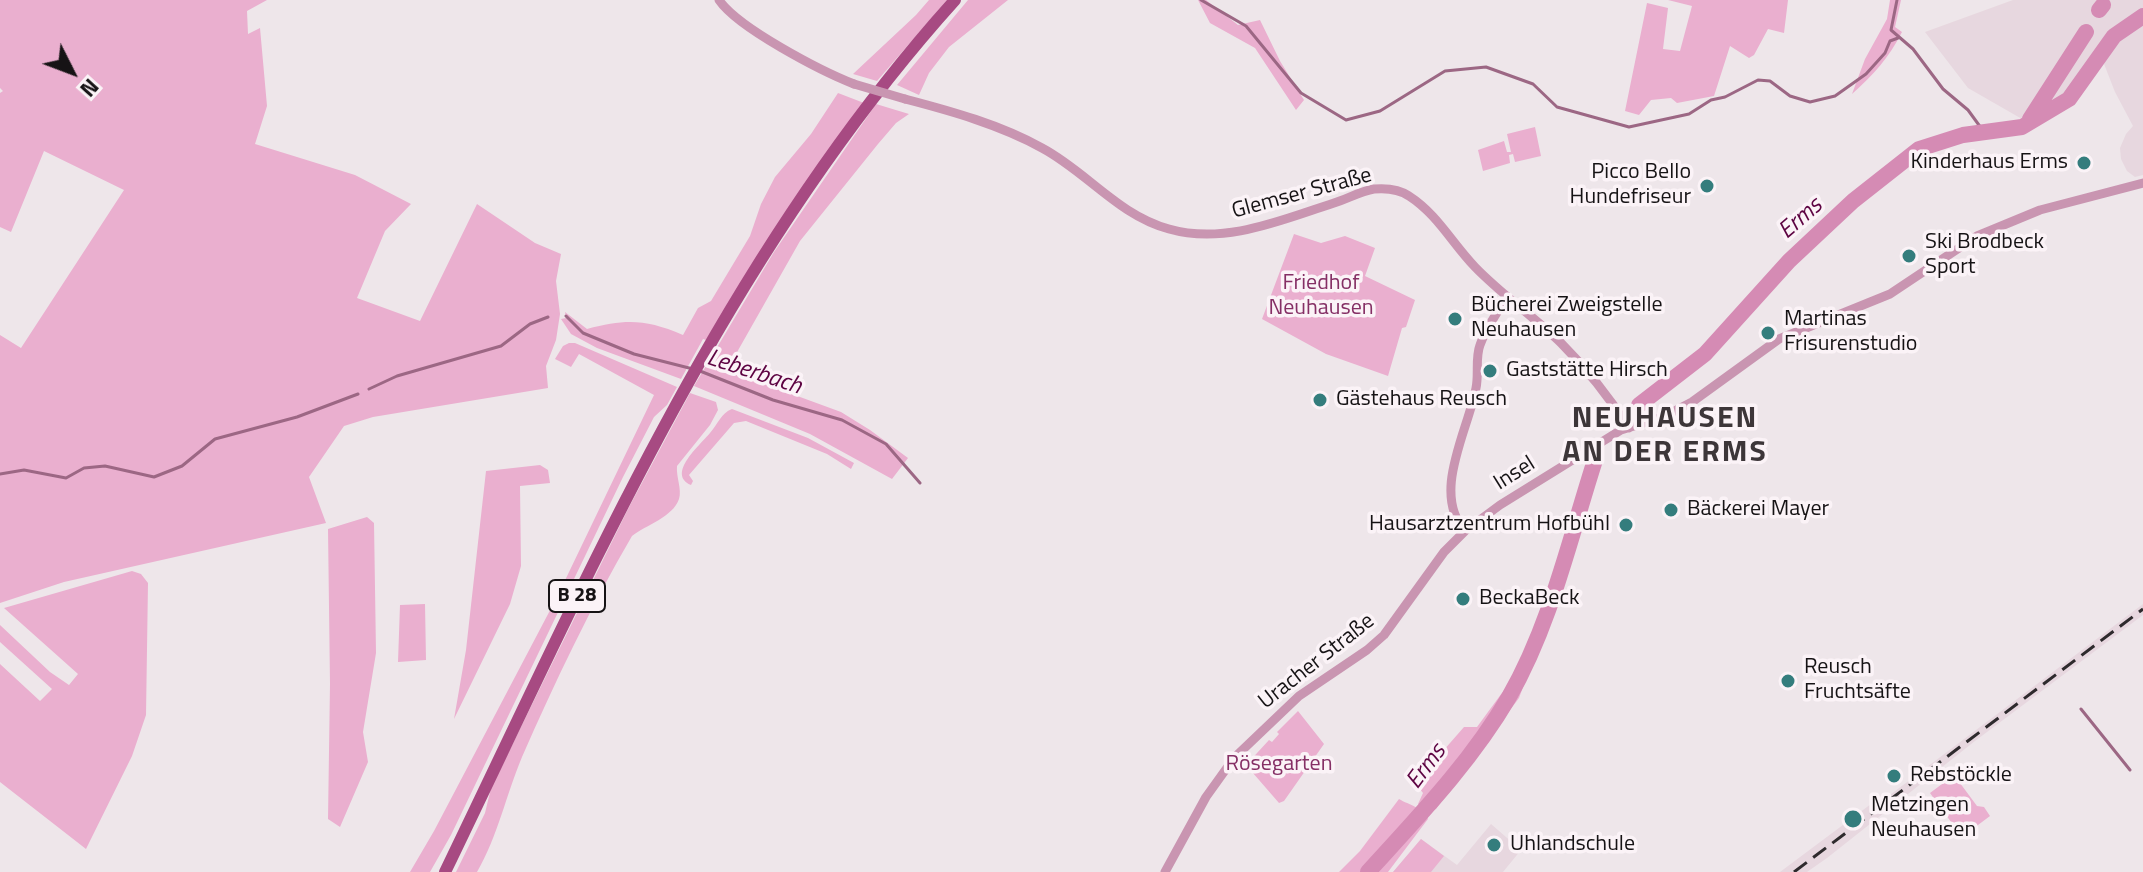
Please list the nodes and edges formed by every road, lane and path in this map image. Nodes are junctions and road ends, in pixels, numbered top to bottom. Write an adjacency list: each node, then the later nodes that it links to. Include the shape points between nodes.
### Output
1 (719, 0): 4 (street, Glemser Straße, bridge, via 731,14 793,54 854,84 1043,148 1150,223 1201,235 1280,222 1374,189 1398,190 1436,218 1473,265)
2 (955, 0): 7 (main road, B 28, via 820,168 710,342 606,537)
3 (2143, 183): 5 (street, Insel, via 2040,210 1977,236 1897,291 1797,329 1692,402)
4 (1507, 296): 5 (street, Glemser Straße, via 1593,376); 6 (street, via 1479,347 1477,387 1452,477 1453,508)
5 (1629, 428): 6 (street, Insel)
6 (1465, 531): 8 (street, Uracher Straße, via 1384,635 1299,696 1234,758)
7 (445, 872)
8 (1165, 872)

